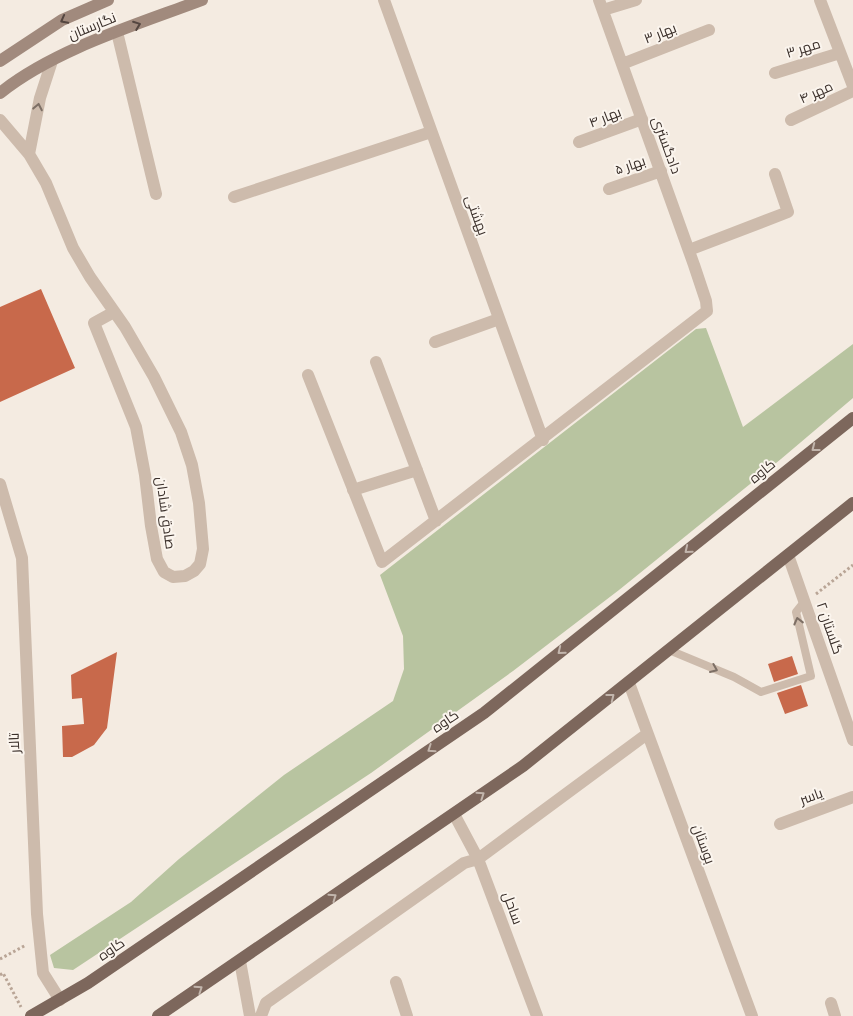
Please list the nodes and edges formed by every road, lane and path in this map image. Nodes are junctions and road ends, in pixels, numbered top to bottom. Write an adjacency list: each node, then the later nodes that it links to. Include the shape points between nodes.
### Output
1 (108, 0): 10 (main road, نگارستان, one-way to 10, via 62,20)
2 (384, 0): 20 (street, بهشتی)
3 (636, 0): 6 (street)
4 (820, 0): 9 (street)
5 (198, 1): 8 (main road, نگارستان, one-way to 5)
6 (601, 5): 12 (street, دادگستری)
7 (709, 30): 12 (street, بهار ۳)
8 (117, 32): 11 (main road, نگارستان); 26 (street)
9 (840, 52): 13 (street, مهر ۳); 14 (street)
10 (0, 61)
11 (52, 61): 16 (main road, نگارستان); 22 (street, one-way to 11, via 40,98)
12 (622, 64): 17 (street, دادگستری)
13 (775, 72)
14 (853, 86)
15 (853, 92): 19 (street, مهر ۴)
16 (0, 93)
17 (642, 119): 21 (street, بهار ۴); 23 (street, دادگستری)
18 (0, 120): 22 (street, صادق شادان)
19 (791, 120)
20 (432, 132): 27 (street); 30 (street, بهشتی)
21 (579, 142)
22 (29, 154): 29 (street, صادق شادان, via 46,183 73,248)
23 (661, 171): 25 (street, بهار ۵); 28 (street, دادگستری)
24 (775, 174): 28 (street, via 788,212)
25 (609, 188)
26 (156, 194)
27 (234, 198)
28 (689, 250): 35 (street, دادگستری, via 707,311)
29 (114, 312): 29 (street, صادق شادان, via 154,377 181,432 192,465 203,549 200,564 185,576 173,577 164,572 157,559 136,427 94,323)
30 (499, 319): 31 (street); 35 (street, بهشتی)
31 (435, 342)
32 (376, 362): 36 (street)
33 (308, 375): 38 (street)
34 (853, 418): 57 (main road, کاوه, one-way to 57, via 484,713)
35 (543, 440): 40 (street)
36 (417, 470): 38 (street); 40 (street)
37 (0, 484): 52 (street, تالار, via 22,558)
38 (352, 490): 40 (street, via 382,562)
39 (853, 502): 41 (main road)
40 (436, 521)
41 (788, 555): 43 (street, گلستان ۲); 44 (main road)
42 (853, 565): 43 (path)
43 (804, 602): 44 (lane, one-way to 43, via 761,692 812,676 796,612); 47 (street, گلستان ۲)
44 (669, 650): 45 (main road)
45 (628, 683): 46 (street, بوستان); 49 (main road, one-way to 45, via 523,766)
46 (647, 734): 51 (street); 65 (street, بوستان)
47 (853, 740)
48 (853, 797): 50 (street, یاسر)
49 (454, 814): 51 (street, ساحل); 54 (main road, one-way to 49)
50 (780, 824)
51 (478, 859): 62 (street, via 464,863 266,1003); 64 (street, ساحل)
52 (40, 938): 53 (path); 57 (street, تالار, via 43,973)
53 (0, 959)
54 (240, 961): 60 (main road, one-way to 54); 61 (street)
55 (1, 974): 59 (path)
56 (396, 982): 63 (street)
57 (60, 1000): 59 (main road, کاوه)
58 (831, 1003): 66 (street)
59 (26, 1012)
60 (158, 1016)
61 (250, 1016)
62 (261, 1016)
63 (407, 1016)
64 (537, 1016)
65 (752, 1016)
66 (835, 1016)

